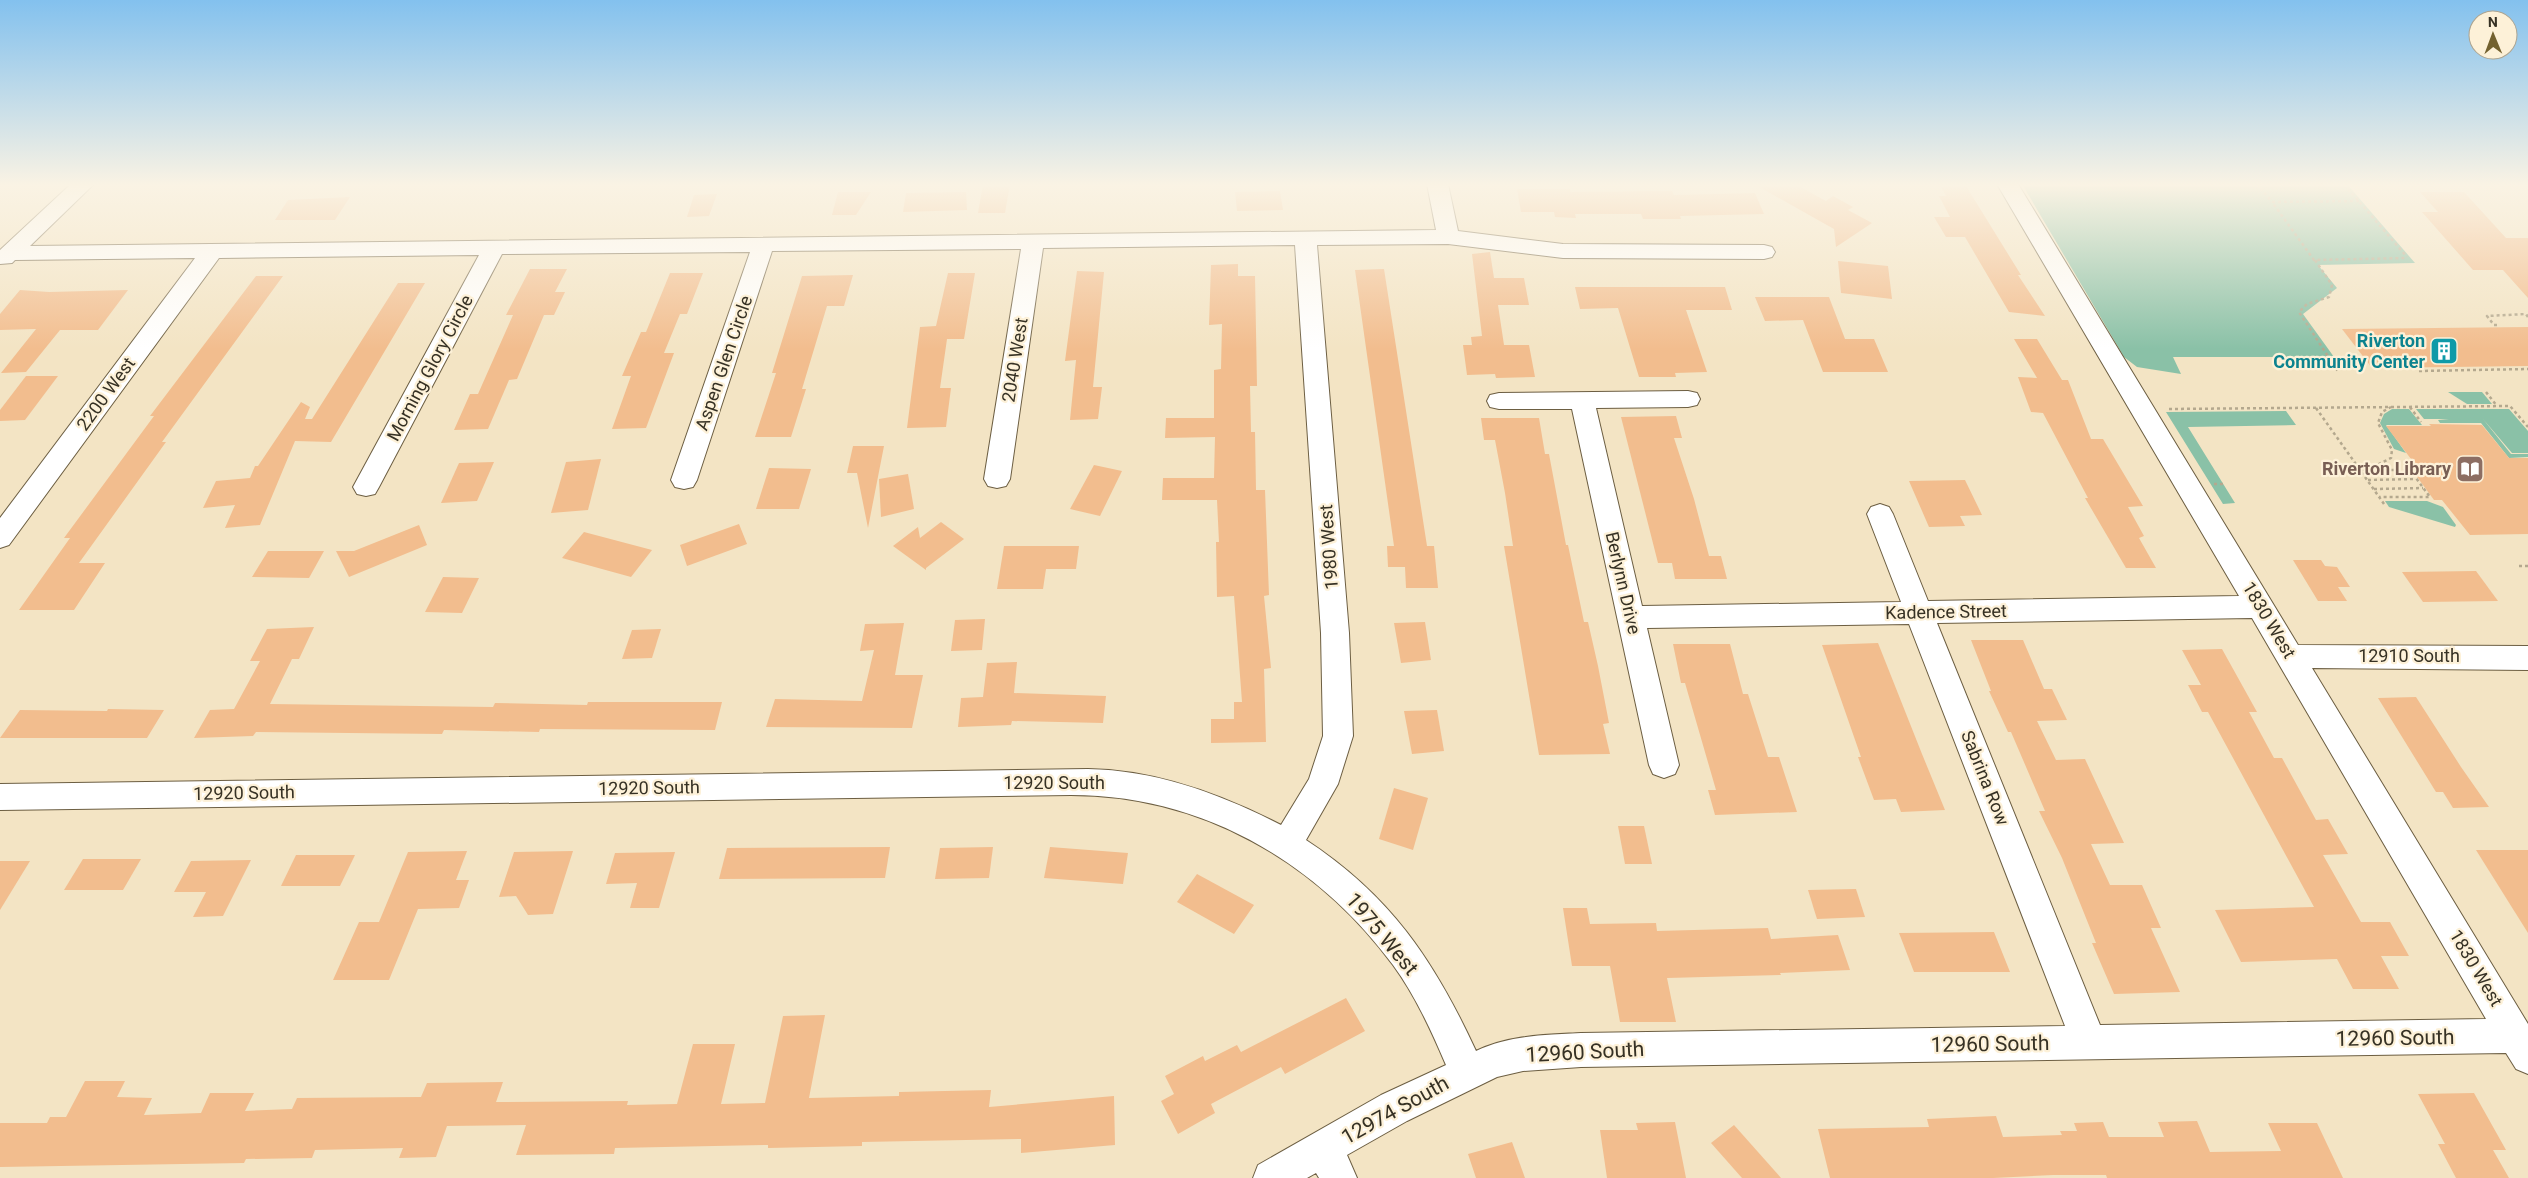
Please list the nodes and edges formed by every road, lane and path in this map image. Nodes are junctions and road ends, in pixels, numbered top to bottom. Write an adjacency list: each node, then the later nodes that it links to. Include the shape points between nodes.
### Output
1 (24, 239): 12 (street)
2 (1306, 239): 7 (street); 52 (street, 1980 West, via 1335,633 1338,736 1323,784)
3 (1464, 239): 11 (street, via 1563,251)
4 (2041, 239): 45 (street, 1830 West)
5 (2299, 239): 13 (path)
6 (2391, 239): 13 (path, via 2407,258)
7 (1033, 242): 8 (street); 32 (street, 2040 West)
8 (763, 246): 9 (street); 34 (street, Aspen Glen Circle)
9 (494, 248): 10 (street); 36 (street, Morning Glory Circle)
10 (212, 251): 12 (street); 42 (street, 2200 West)
11 (1764, 252)
12 (5, 257)
13 (2314, 260): 18 (path, via 2332,285 2329,297 2307,304 2298,312)
14 (2528, 317): 15 (path, via 2526,314 2487,316)
15 (2497, 325)
16 (2528, 369): 17 (path)
17 (2419, 371)
18 (2339, 372)
19 (2486, 392): 23 (path)
20 (1688, 399): 21 (street)
21 (1582, 400): 22 (street); 47 (street, Berlynn Drive)
22 (1499, 401)
23 (2498, 406): 25 (path); 29 (path, via 2510,406)
24 (2392, 407): 25 (path); 26 (path); 30 (path, via 2382,412 2378,423 2392,450 2391,458 2374,467)
25 (2410, 407): 28 (path)
26 (2315, 408): 27 (path); 30 (path)
27 (2161, 409)
28 (2421, 422)
29 (2528, 427)
30 (2358, 467): 31 (path)
31 (2360, 470): 33 (path, via 2410,470); 35 (path)
32 (997, 479)
33 (2417, 479): 35 (path); 37 (path)
34 (684, 480)
35 (2367, 480): 38 (path)
36 (366, 487)
37 (2423, 488): 38 (path); 39 (path, via 2430,497)
38 (2373, 489): 39 (path)
39 (2379, 497): 40 (path)
40 (2384, 504)
41 (1880, 514): 46 (street, Sabrina Row)
42 (0, 538)
43 (2519, 566): 44 (path)
44 (2528, 566)
45 (2261, 607): 46 (street, Kadence Street); 48 (street, 1830 West)
46 (1919, 613): 47 (street, Kadence Street); 53 (street, Sabrina Row)
47 (1631, 617): 50 (street, Berlynn Drive)
48 (2290, 656): 49 (street, 12910 South); 54 (street, 1830 West)
49 (2528, 658)
50 (1664, 766)
51 (0, 797): 52 (street, 12920 South, via 1116,783 1204,805)
52 (1286, 844): 55 (street, 1975 West, via 1330,875 1370,913 1405,954 1431,996)
53 (2089, 1042): 54 (street, 12960 South); 55 (street, 12960 South, via 1580,1050 1523,1054 1494,1060)
54 (2522, 1046)
55 (1467, 1071): 56 (street, 12974 South, via 1394,1108)
56 (1331, 1164): 57 (street, 12974 South)
57 (1271, 1178)

